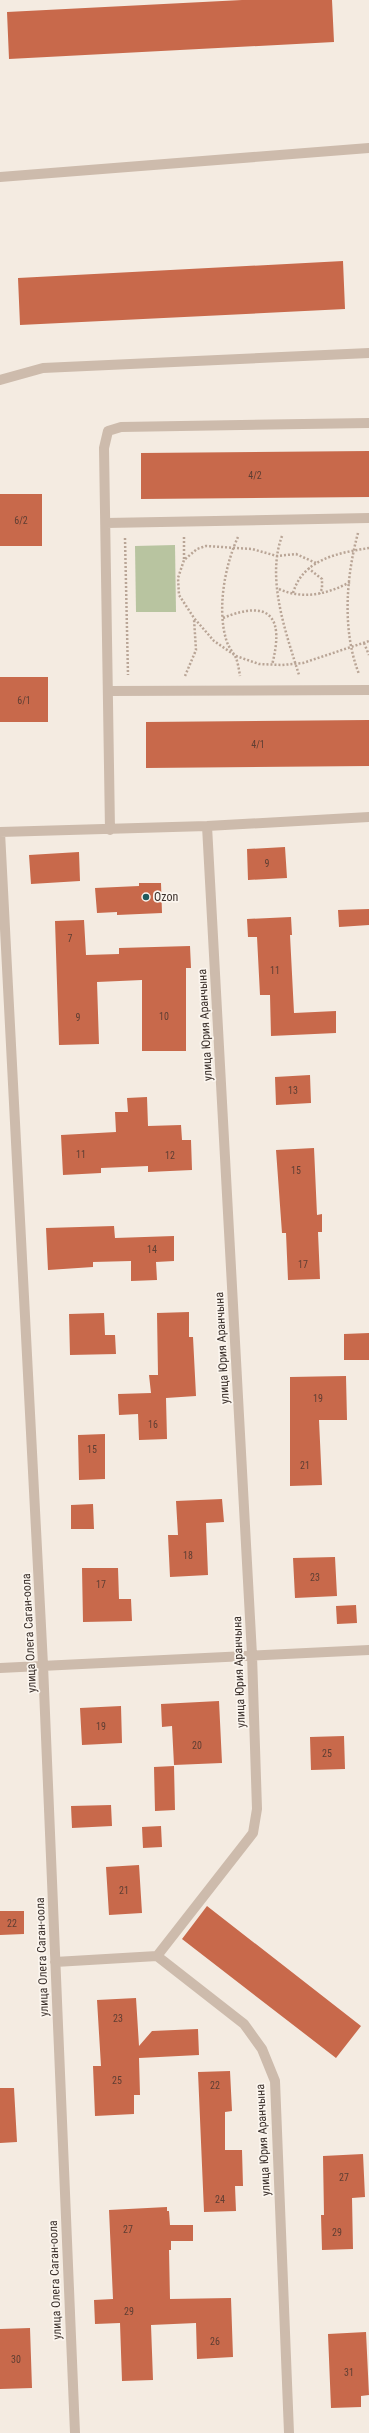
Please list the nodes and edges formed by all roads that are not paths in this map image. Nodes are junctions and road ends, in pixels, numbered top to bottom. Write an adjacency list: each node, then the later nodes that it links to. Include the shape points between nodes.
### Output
1 (369, 148): 2 (street)
2 (0, 177)
3 (369, 353): 4 (street, via 43,368)
4 (0, 380)
5 (369, 423): 7 (street, via 114,428 108,431 104,448)
6 (366, 518): 7 (street)
7 (106, 523): 9 (street)
8 (368, 690): 9 (street)
9 (109, 691): 12 (street)
10 (369, 816): 11 (street)
11 (207, 826): 12 (street); 15 (street, улица Юрия Аранчына)
12 (110, 830): 13 (street)
13 (0, 832): 16 (street, улица Олега Саган-оола)
14 (369, 1650): 15 (street)
15 (252, 1655): 16 (street); 18 (street, улица Юрия Аранчына, via 257,1810 252,1833)
16 (44, 1665): 17 (street); 19 (street, улица Олега Саган-оола)
17 (0, 1668)
18 (157, 1956): 19 (street); 21 (street, улица Юрия Аранчына, via 244,2024 262,2049 275,2081)
19 (55, 1962): 20 (street, улица Олега Саган-оола)
20 (75, 2433)
21 (289, 2433)

